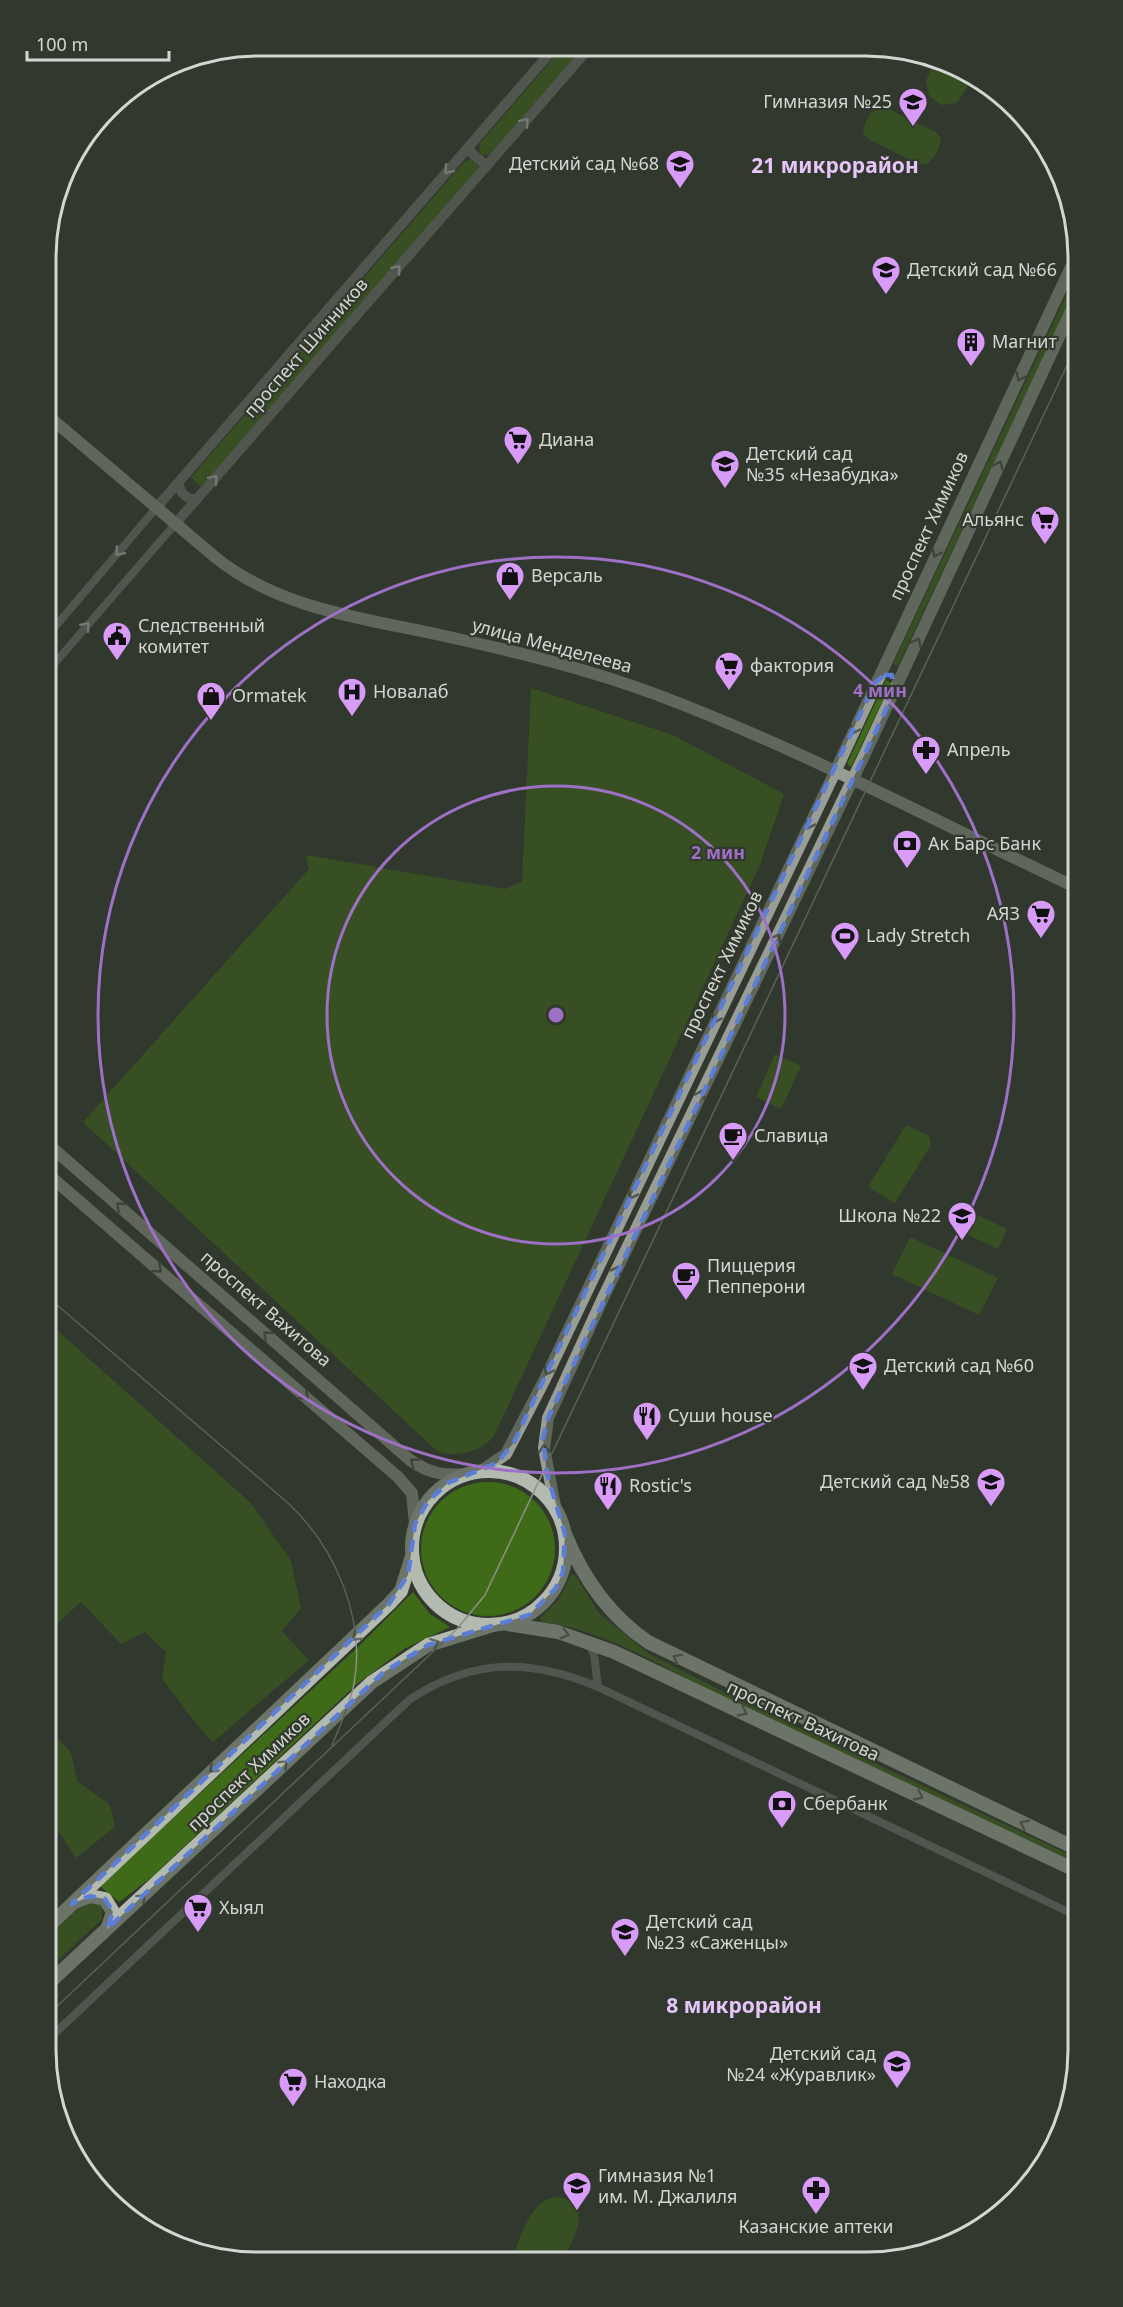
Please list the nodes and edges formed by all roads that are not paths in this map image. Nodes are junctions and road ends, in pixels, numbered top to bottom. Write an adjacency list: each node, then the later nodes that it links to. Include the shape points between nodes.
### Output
1 (547, 56): 3 (street, проспект Шинников)
2 (582, 56): 4 (street, проспект Шинников, one-way to 2)
3 (467, 149): 4 (street); 8 (street, проспект Шинников, one-way to 8)
4 (487, 166): 9 (street, проспект Шинников, one-way to 4)
5 (1068, 273): 14 (main road, проспект Химиков, one-way to 14)
6 (1068, 318): 15 (main road, проспект Химиков, one-way to 6)
7 (56, 423): 10 (main road, улица Менделеева)
8 (178, 483): 9 (street, via 180,493); 10 (street, проспект Шинников)
9 (196, 499): 11 (street, проспект Шинников)
10 (157, 507): 11 (main road, улица Менделеева); 12 (street, проспект Шинников, one-way to 12)
11 (176, 523): 13 (street, проспект Шинников, one-way to 11); 16 (main road, улица Менделеева, via 236,574 269,591 344,616 579,669 711,717)
12 (56, 626)
13 (56, 662)
14 (875, 683): 15 (main road, via 891,674 895,682); 16 (main road, проспект Химиков, one-way to 16)
15 (893, 695): 17 (main road, проспект Химиков)
16 (835, 772): 17 (main road, улица Менделеева); 19 (main road, проспект Химиков, one-way to 19)
17 (852, 780): 18 (main road, улица Менделеева); 20 (main road, проспект Химиков, one-way to 17)
18 (1068, 883)
19 (733, 983): 20 (main road); 23 (main road, проспект Химиков, one-way to 23, via 514,1442 497,1462)
20 (751, 990): 24 (main road, проспект Химиков, one-way to 20, via 543,1448 549,1418)
21 (56, 1150): 23 (main road, проспект Вахитова, one-way to 21, via 431,1473 411,1460)
22 (56, 1181): 25 (main road, проспект Вахитова, one-way to 25, via 399,1477 412,1493)
23 (475, 1473): 24 (main road, проспект Вахитова, via 502,1472 527,1480); 25 (main road, проспект Вахитова, via 437,1491)
24 (555, 1506): 26 (main road, проспект Вахитова)
25 (415, 1524): 27 (main road, проспект Вахитова)
26 (565, 1534): 28 (main road, проспект Вахитова, via 566,1556 556,1588 544,1604); 32 (main road, проспект Вахитова, one-way to 26, via 648,1642 616,1618 598,1597)
27 (412, 1556): 29 (main road, проспект Вахитова, via 418,1577 438,1605 464,1622); 34 (main road, проспект Химиков, one-way to 34, via 401,1591 390,1604)
28 (507, 1624): 29 (main road, проспект Вахитова); 30 (main road, проспект Вахитова, one-way to 30)
29 (493, 1625): 37 (main road, проспект Химиков, one-way to 29, via 378,1677 428,1645)
30 (587, 1641): 31 (street, via 594,1654); 33 (main road, проспект Вахитова, one-way to 33)
31 (598, 1688): 35 (street); 39 (street, via 560,1673 502,1666 454,1676 420,1692 393,1713)
32 (1067, 1844)
33 (1067, 1866)
34 (72, 1904): 36 (main road, проспект Химиков); 37 (main road, via 90,1896 105,1899 113,1912)
35 (1067, 1911)
36 (56, 1919)
37 (107, 1929): 38 (main road, проспект Химиков)
38 (56, 1976)
39 (56, 2032)

